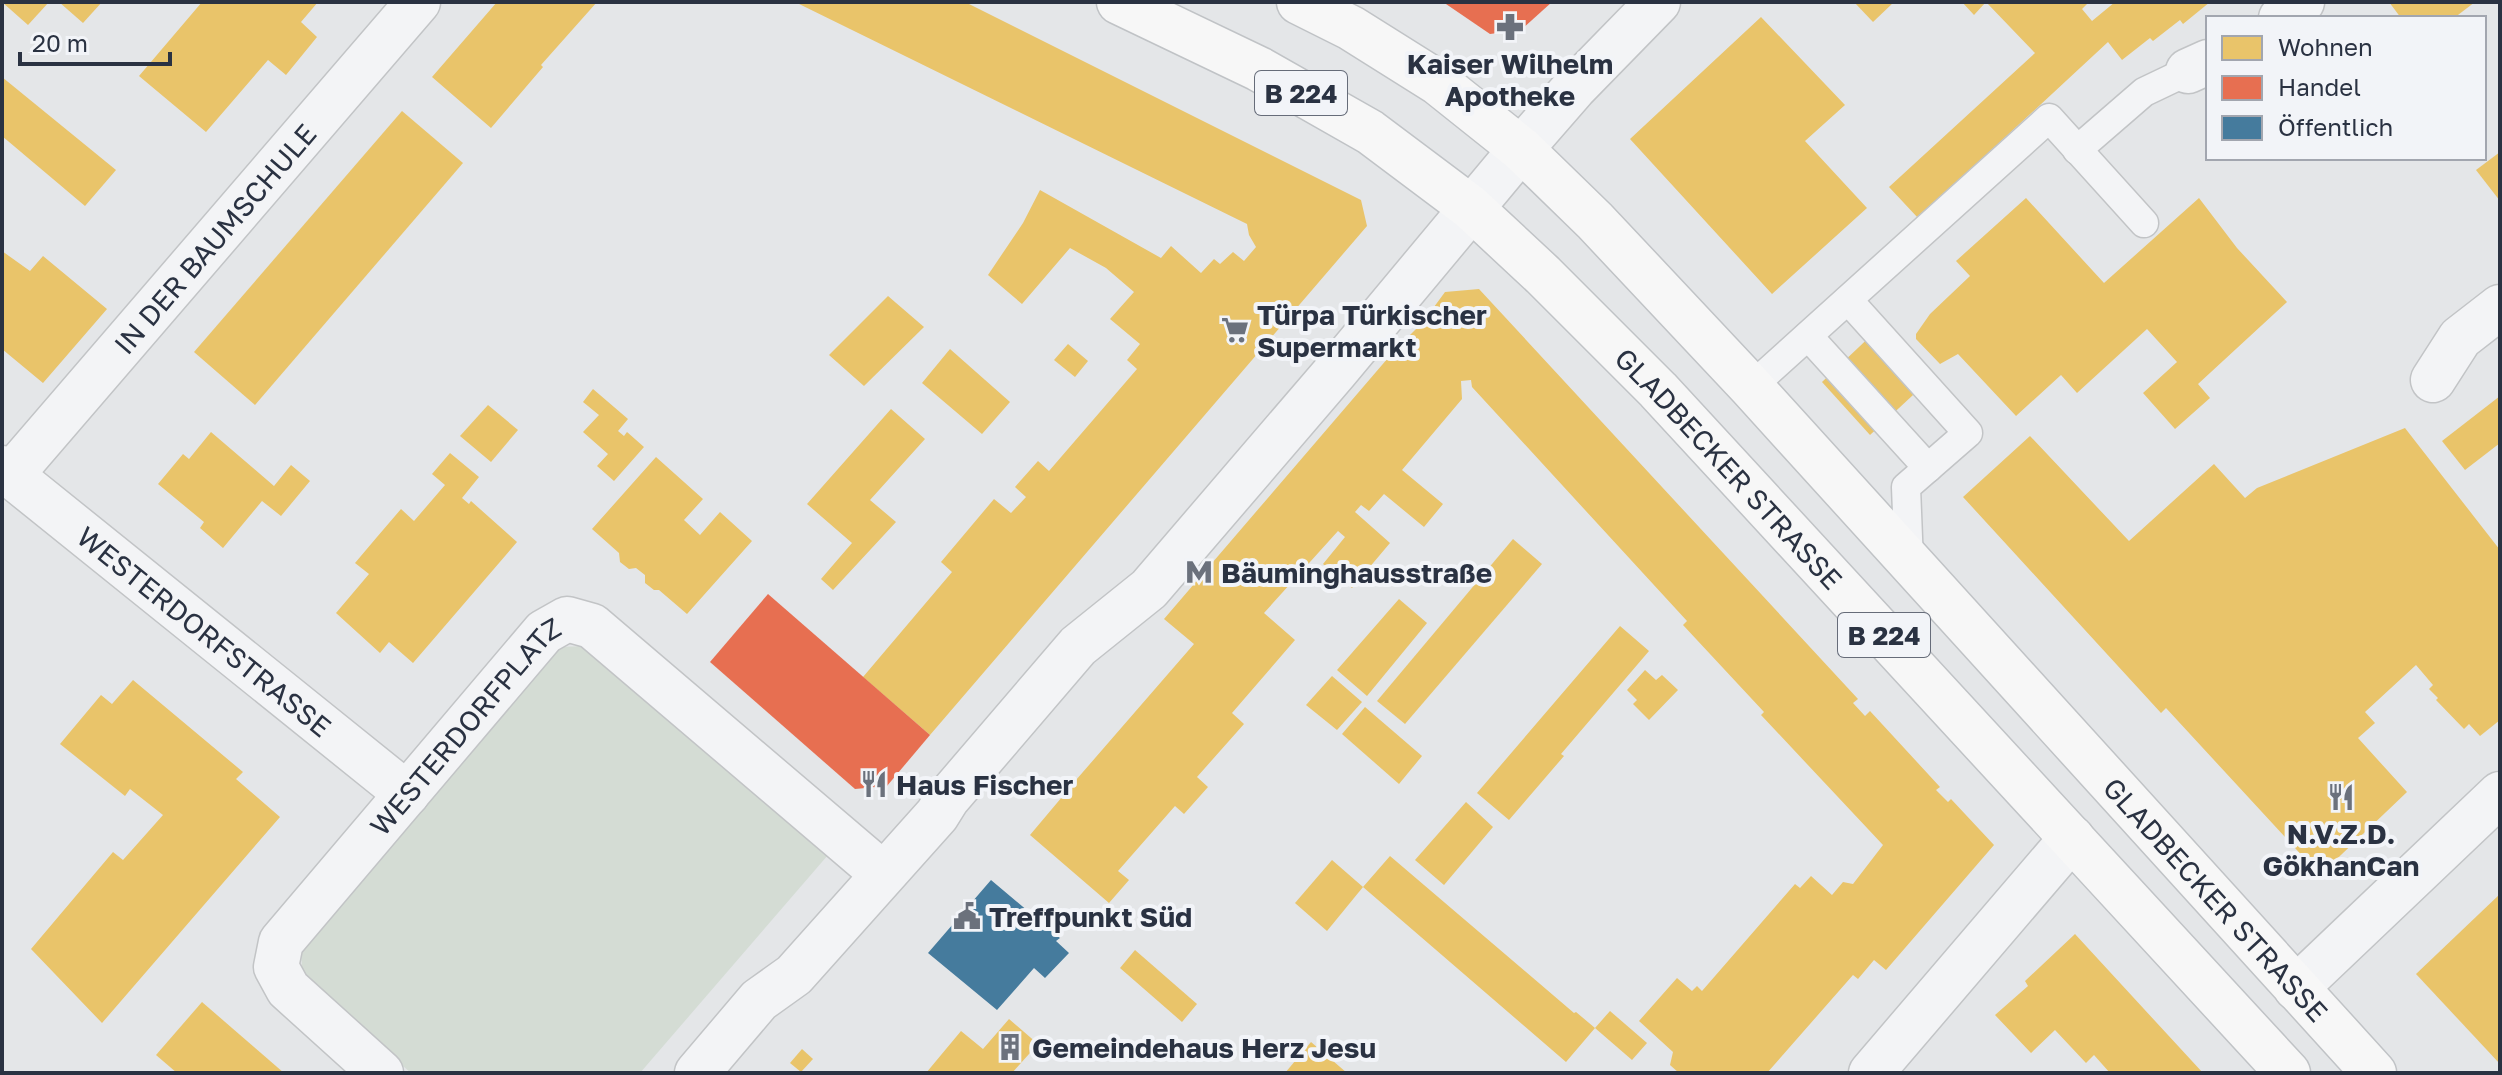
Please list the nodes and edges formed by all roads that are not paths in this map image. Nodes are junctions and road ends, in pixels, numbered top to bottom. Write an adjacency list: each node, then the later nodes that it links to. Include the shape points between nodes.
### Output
1 (418, 2): 18 (street, IN DER BAUMSCHULE)
2 (1119, 2): 10 (main road, GLADBECKER STRASSE / B 224, via 1259,69 1370,132)
3 (1299, 2): 8 (main road, GLADBECKER STRASSE / B 224, via 1437,82)
4 (1658, 2): 8 (street)
5 (2302, 2): 6 (street)
6 (2284, 16)
7 (2198, 67): 9 (lane, via 2144,92)
8 (1521, 149): 10 (street); 16 (main road, GLADBECKER STRASSE / B 224)
9 (2077, 150): 11 (lane); 12 (lane, via 2049,118)
10 (1470, 207): 22 (main road, GLADBECKER STRASSE / B 224, via 1658,390); 23 (street, via 1149,589 1078,646)
11 (2144, 223)
12 (1848, 300): 14 (lane); 17 (lane, via 1968,433)
13 (2500, 307): 15 (street, via 2460,338)
14 (1808, 336): 16 (lane); 17 (lane)
15 (2433, 380)
16 (1751, 387): 19 (main road, GLADBECKER STRASSE / B 224)
17 (1928, 468): 19 (lane, via 1906,487)
18 (6, 472): 20 (street, WESTERDORFSTRASSE)
19 (1909, 563): 24 (main road, GLADBECKER STRASSE / B 224)
20 (407, 794): 23 (street, WESTERDORFPLATZ, via 544,632 567,619 592,626); 25 (street, WESTERDORFPLATZ, via 281,942 276,967 288,989)
21 (2500, 794): 24 (street)
22 (2072, 838): 27 (street); 28 (main road, GLADBECKER STRASSE / B 224)
23 (883, 874): 26 (street, via 794,975 759,1000)
24 (2296, 988): 29 (main road, GLADBECKER STRASSE / B 224)
25 (381, 1073)
26 (697, 1073)
27 (1871, 1073)
28 (2288, 1073)
29 (2374, 1073)

